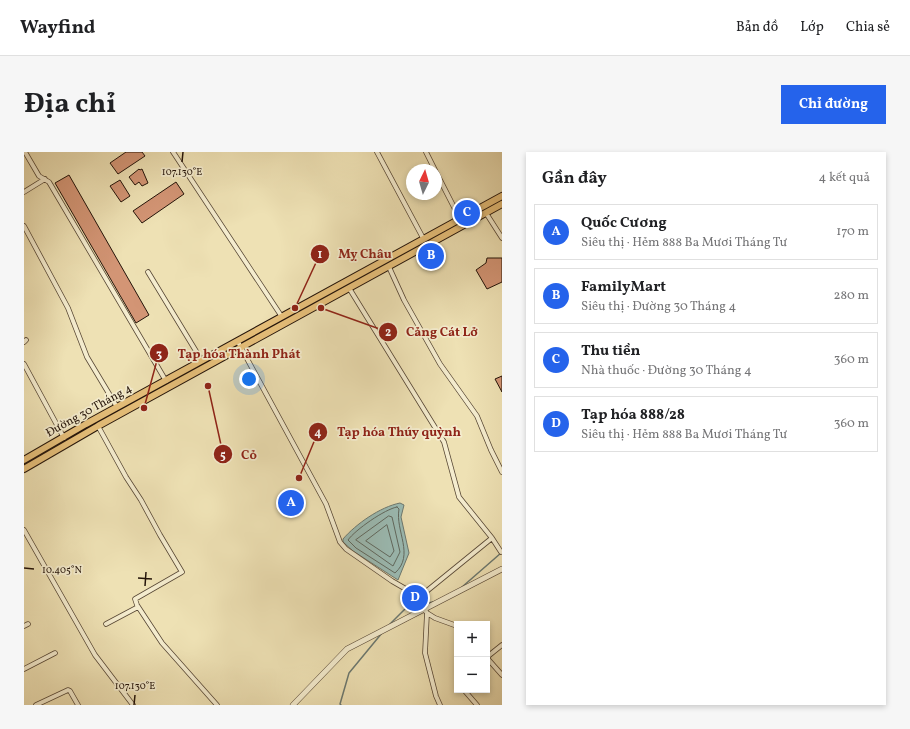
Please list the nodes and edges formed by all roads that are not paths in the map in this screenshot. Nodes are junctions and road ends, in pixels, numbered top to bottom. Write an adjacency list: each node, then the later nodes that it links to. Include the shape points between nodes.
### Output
1 (25, 152): 6 (street, via 39,176)
2 (173, 152): 19 (street)
3 (377, 152): 14 (street)
4 (426, 152): 5 (street)
5 (432, 164)
6 (45, 179): 8 (street); 25 (street)
7 (442, 183): 12 (street)
8 (24, 192)
9 (502, 196): 12 (main road, Đường 30 Tháng 4)
10 (502, 204): 11 (main road, Đường 30 Tháng 4)
11 (486, 213): 15 (street); 16 (main road, Đường 30 Tháng 4)
12 (460, 219): 14 (main road, Đường 30 Tháng 4)
13 (24, 226): 26 (street, via 68,308 87,357)
14 (424, 238): 19 (main road, Đường 30 Tháng 4)
15 (502, 238)
16 (389, 267): 18 (main road, Đường 30 Tháng 4); 32 (street, via 404,300 437,358 476,416)
17 (148, 272): 23 (street)
18 (349, 288): 20 (main road, Đường 30 Tháng 4); 34 (street, via 444,442 459,497)
19 (282, 316): 20 (main road); 21 (main road, Đường 30 Tháng 4)
20 (287, 324): 22 (main road, Đường 30 Tháng 4)
21 (238, 342): 22 (street); 23 (main road, Đường 30 Tháng 4)
22 (241, 349): 27 (main road, Đường 30 Tháng 4); 37 (street, via 326,504 340,542 357,557 411,592)
23 (202, 360): 25 (main road, Đường 30 Tháng 4)
24 (24, 364): 29 (street)
25 (166, 380): 26 (main road, Đường 30 Tháng 4)
26 (117, 407): 27 (main road); 29 (main road, Đường 30 Tháng 4)
27 (122, 414): 28 (main road, Đường 30 Tháng 4)
28 (98, 426): 31 (main road, Đường 30 Tháng 4); 38 (street, via 182,572 136,599)
29 (64, 438): 30 (main road, Đường 30 Tháng 4)
30 (24, 460)
31 (24, 469)
32 (502, 472)
33 (24, 530): 51 (street, via 95,655)
34 (492, 538): 35 (street); 37 (street)
35 (501, 552)
36 (502, 569): 39 (street)
37 (417, 600): 39 (street)
38 (138, 607): 40 (street); 52 (street, via 162,643)
39 (426, 611): 41 (street, via 435,618); 53 (street, via 347,649); 54 (street, via 425,653)
40 (106, 624)
41 (454, 625)
42 (502, 645): 44 (street)
43 (55, 653): 46 (street)
44 (489, 657)
45 (490, 662): 47 (street)
46 (24, 669)
47 (502, 675)
48 (467, 693): 55 (street)
49 (36, 705): 50 (street, via 66,690 70,690)
50 (78, 705)
51 (133, 705)
52 (217, 705)
53 (293, 705)
54 (440, 705)
55 (478, 705)

